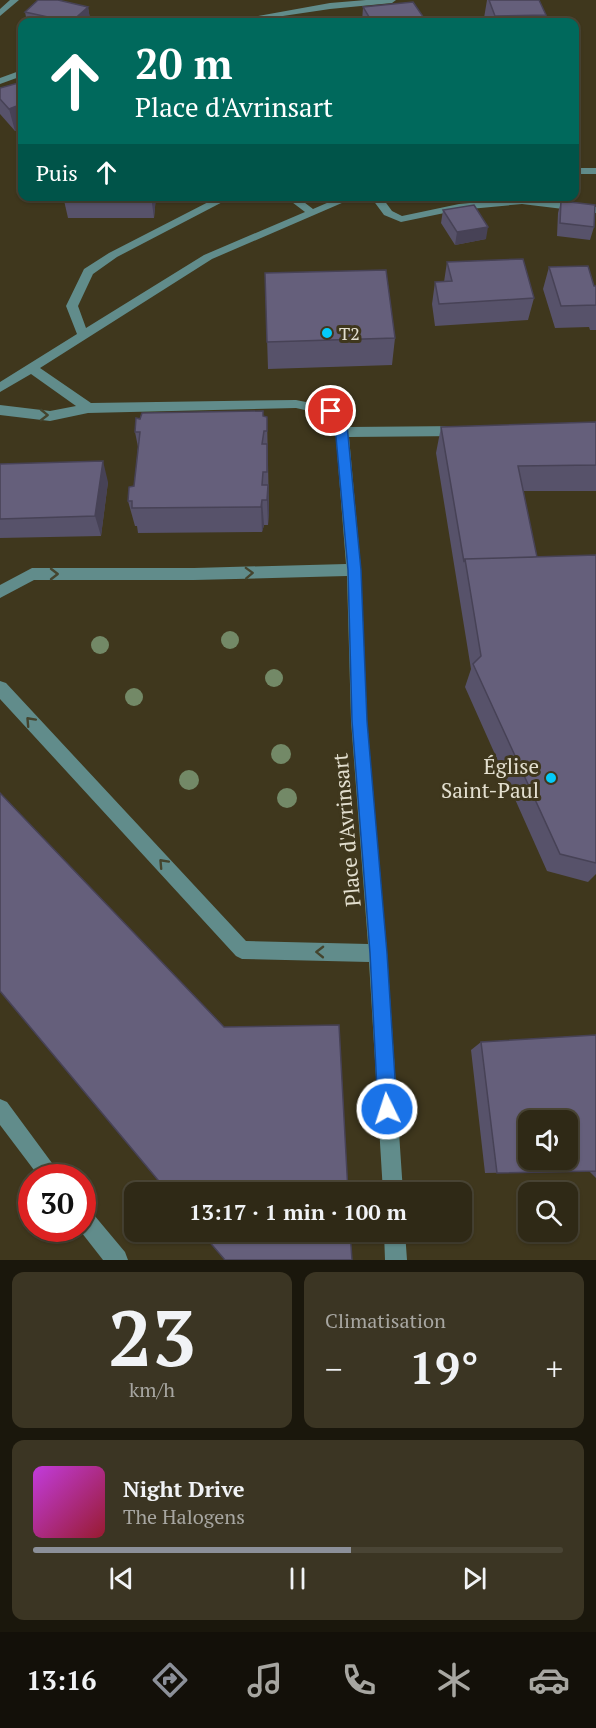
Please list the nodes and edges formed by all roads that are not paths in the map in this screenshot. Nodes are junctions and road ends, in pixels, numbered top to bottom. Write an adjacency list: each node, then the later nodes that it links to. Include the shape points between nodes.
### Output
1 (15, 0): 3 (street)
2 (392, 0): 4 (street)
3 (0, 13)
4 (254, 18)
5 (18, 74): 6 (street)
6 (0, 81)
7 (579, 171): 8 (street)
8 (596, 171)
9 (219, 201): 17 (street, via 123,249 88,272 72,306)
10 (296, 201): 16 (street)
11 (340, 201): 16 (street)
12 (379, 201): 13 (street, via 388,213 401,219 459,207)
13 (522, 201)
14 (522, 201): 15 (street)
15 (596, 210)
16 (310, 212): 17 (street, via 208,257)
17 (83, 335): 18 (street)
18 (32, 368): 19 (street); 20 (street)
19 (0, 388)
20 (88, 408): 21 (street, one-way to 20, via 50,416); 23 (street, via 296,404 331,411 341,425)
21 (0, 410)
22 (480, 431): 23 (street)
23 (341, 432): 24 (street, Place d'Avrinsart)
24 (354, 570): 25 (street, one-way to 24, via 32,574); 27 (street, Place d'Avrinsart, via 359,721)
25 (0, 592)
26 (0, 688): 27 (street, one-way to 26, via 242,950)
27 (378, 953): 30 (street, Place d'Avrinsart)
28 (0, 1109): 29 (street)
29 (42, 1164)
30 (392, 1182)
31 (96, 1234): 33 (street)
32 (395, 1242): 34 (street)
33 (117, 1260)
34 (396, 1260)

